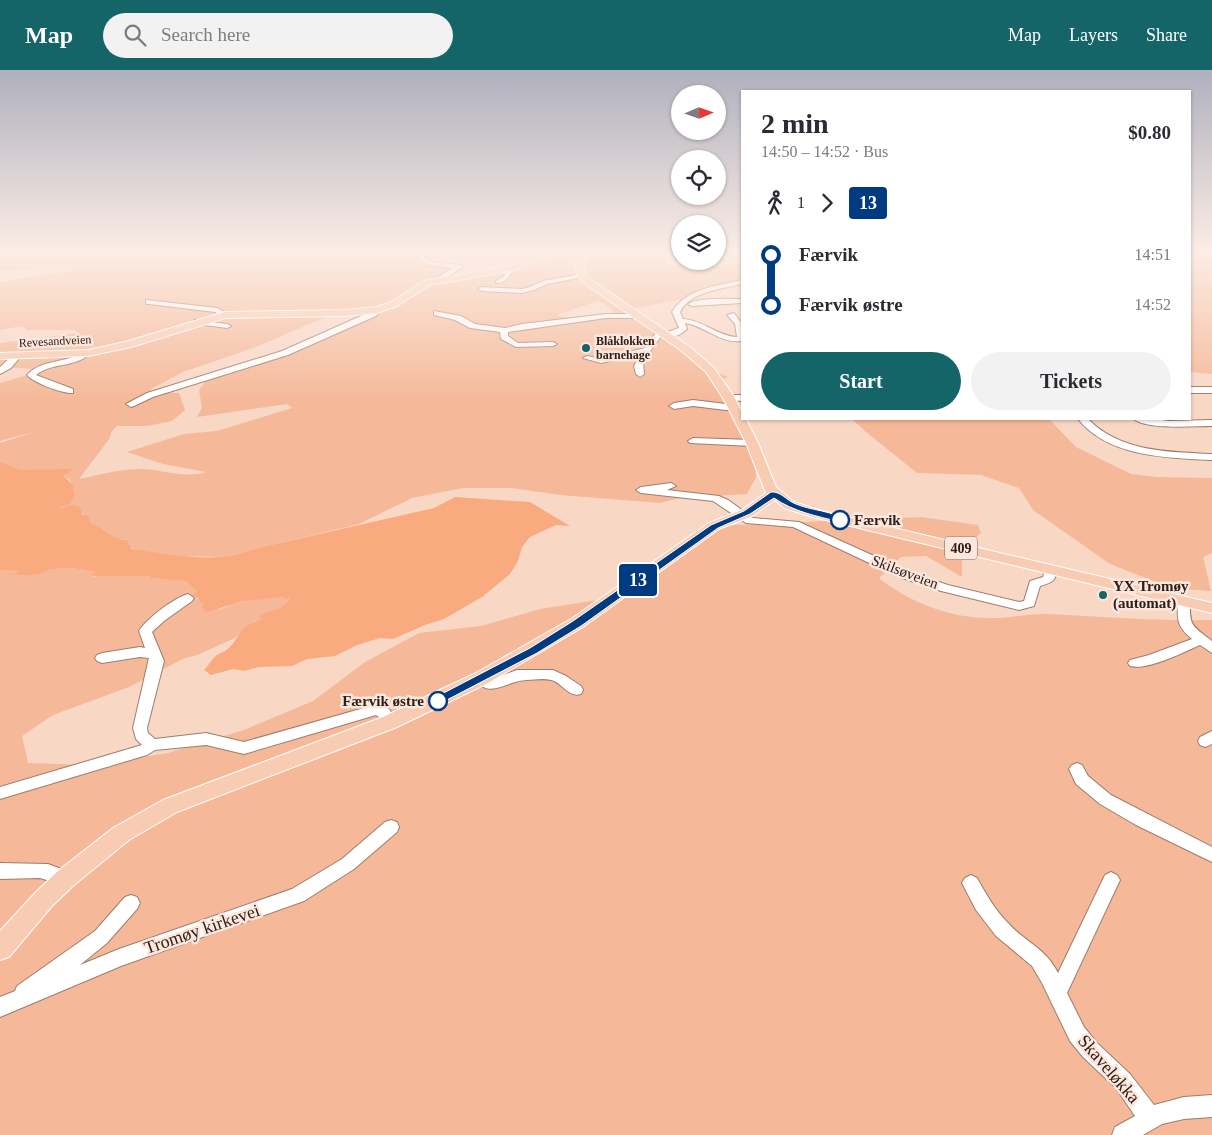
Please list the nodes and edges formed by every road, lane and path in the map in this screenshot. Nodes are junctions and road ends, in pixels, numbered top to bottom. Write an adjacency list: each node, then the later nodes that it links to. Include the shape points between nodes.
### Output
1 (399, 301): 7 (main road, Revesandveien)
2 (616, 301): 11 (main road)
3 (684, 301): 12 (street, via 676,312)
4 (732, 301): 6 (street)
5 (149, 302): 10 (street, via 217,310)
6 (692, 304)
7 (377, 310): 10 (main road, Revesandveien); 32 (street, Revesandveien, via 291,351 150,395)
8 (437, 313): 15 (street, via 473,326)
9 (730, 314): 16 (street)
10 (225, 315): 13 (main road, Revesandveien)
11 (638, 316): 15 (street, via 606,316); 17 (main road)
12 (680, 321): 17 (street, via 681,331); 18 (street, via 693,322 725,339)
13 (197, 322): 14 (street); 21 (main road, Revesandveien, via 127,345)
14 (227, 326)
15 (505, 330): 19 (street, via 504,337 516,345)
16 (741, 332)
17 (664, 334): 20 (street); 31 (main road, via 710,370)
18 (741, 337)
19 (552, 344)
20 (646, 350): 24 (street, via 600,361); 26 (street, via 639,361)
21 (85, 354): 23 (main road, Revesandveien); 29 (street, via 39,368 31,375)
22 (0, 356): 23 (main road, Revesandveien)
23 (16, 356): 25 (street)
24 (587, 358)
25 (0, 371)
26 (640, 374)
27 (1191, 390): 28 (street)
28 (1212, 390)
29 (70, 391)
30 (741, 398): 31 (street)
31 (731, 403): 33 (street); 38 (main road)
32 (131, 404)
33 (674, 406)
34 (1084, 420): 39 (street, via 1104,436 1143,450)
35 (1145, 420): 36 (street, via 1169,424)
36 (1212, 423)
37 (692, 441): 38 (street)
38 (752, 443): 41 (main road, via 766,482)
39 (1212, 457)
40 (671, 486): 42 (street, via 641,490 715,498)
41 (779, 501): 42 (main road); 43 (main road, 409, via 818,514)
42 (744, 514): 43 (street, Skilsøveien, via 757,523 795,524 903,574 1019,606 1030,603 1034,584 1049,579); 51 (main road, via 714,526 577,623)
43 (1050, 570): 45 (main road, 409)
44 (188, 598): 48 (street, via 145,631)
45 (1184, 602): 46 (main road, 409); 47 (street, via 1183,619 1188,629)
46 (1212, 608)
47 (1206, 644): 50 (street)
48 (155, 655): 49 (street, via 140,652); 54 (street, via 157,661 140,728 141,735)
49 (102, 658)
50 (1135, 663)
51 (482, 678): 52 (street, via 490,685 517,675 553,676); 53 (main road)
52 (576, 690)
53 (390, 722): 54 (street, via 378,709 253,747 236,747 206,740); 60 (main road, via 170,806 121,834)
54 (151, 744): 56 (street, via 147,749)
55 (1077, 769): 58 (street, via 1082,780 1098,794)
56 (0, 793)
57 (391, 827): 66 (street, Tromøy kirkevei, via 348,864 298,895 119,958)
58 (1212, 855)
59 (0, 871): 60 (street, via 49,870)
60 (66, 878): 64 (main road)
61 (1111, 880): 65 (street)
62 (971, 883): 65 (street, Skaveløkka, via 1002,930 1038,960)
63 (131, 903): 66 (street, via 101,937 28,988)
64 (0, 949)
65 (1057, 992): 69 (street, Skaveløkka, via 1077,1034 1123,1081)
66 (20, 999): 67 (street, Tromøy kirkevei)
67 (0, 1007)
68 (1212, 1106): 69 (street, Skaveløkka, via 1184,1108)
69 (1150, 1118): 70 (street, Skaveløkka)
70 (1123, 1135)

